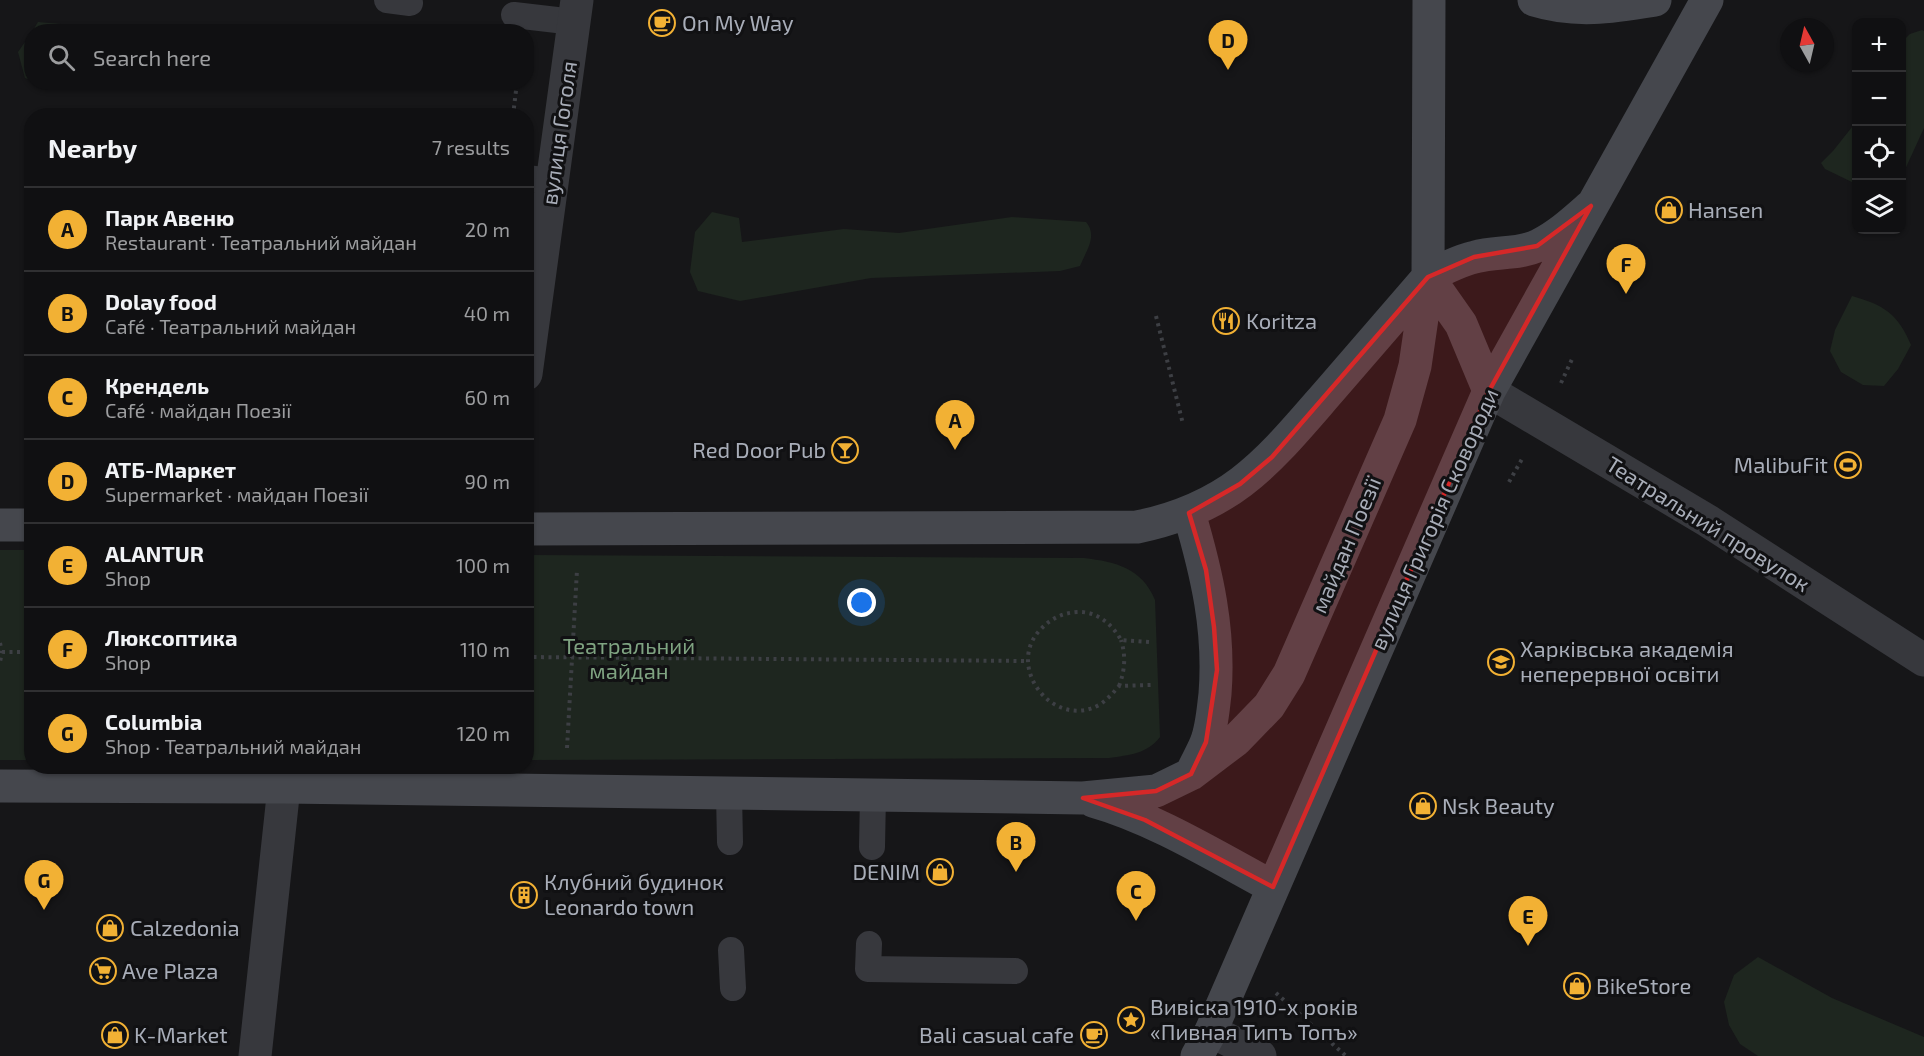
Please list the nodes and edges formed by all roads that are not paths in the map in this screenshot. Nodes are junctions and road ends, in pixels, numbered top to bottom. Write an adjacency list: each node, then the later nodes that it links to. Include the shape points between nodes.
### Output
1 (1430, 0): 10 (street, майдан Поезії)
2 (1534, 0): 3 (street, via 1551,5 1607,8)
3 (1655, 0)
4 (1707, 0): 8 (street, вулиця Григорія Сковороди)
5 (576, 11): 6 (lane); 7 (street, вулиця Гоголя)
6 (514, 15)
7 (539, 180): 9 (street, вулиця Гоголя)
8 (1591, 206): 10 (street, via 1561,232 1537,246 1474,257); 11 (street, вулиця Григорія Сковороди)
9 (534, 255)
10 (1428, 277): 11 (street, via 1461,324); 12 (street, via 1272,457 1240,484); 17 (street, майдан Поезії, via 1415,366 1400,420 1289,674 1269,706 1236,740)
11 (1489, 391): 16 (street, Театральний провулок, via 1708,521); 25 (street, вулиця Григорія Сковороди)
12 (1189, 513): 15 (street, via 1137,527); 17 (street, via 1211,598 1216,670 1213,713 1206,742)
13 (0, 525): 14 (street)
14 (24, 525)
15 (534, 529)
16 (1924, 660)
17 (1191, 774): 22 (street, майдан Поезії, via 1156,790)
18 (0, 786): 19 (street)
19 (284, 787): 20 (street); 31 (street)
20 (729, 794): 21 (street); 23 (lane)
21 (873, 795): 22 (street); 24 (lane)
22 (1083, 798): 25 (street, via 1145,820)
23 (730, 842)
24 (872, 847)
25 (1273, 887): 30 (street, вулиця Григорія Сковороди)
26 (869, 944): 28 (lane, via 868,969)
27 (731, 950): 29 (lane)
28 (1015, 971)
29 (733, 988)
30 (1204, 1043): 32 (street)
31 (255, 1056)
32 (1260, 1056)

